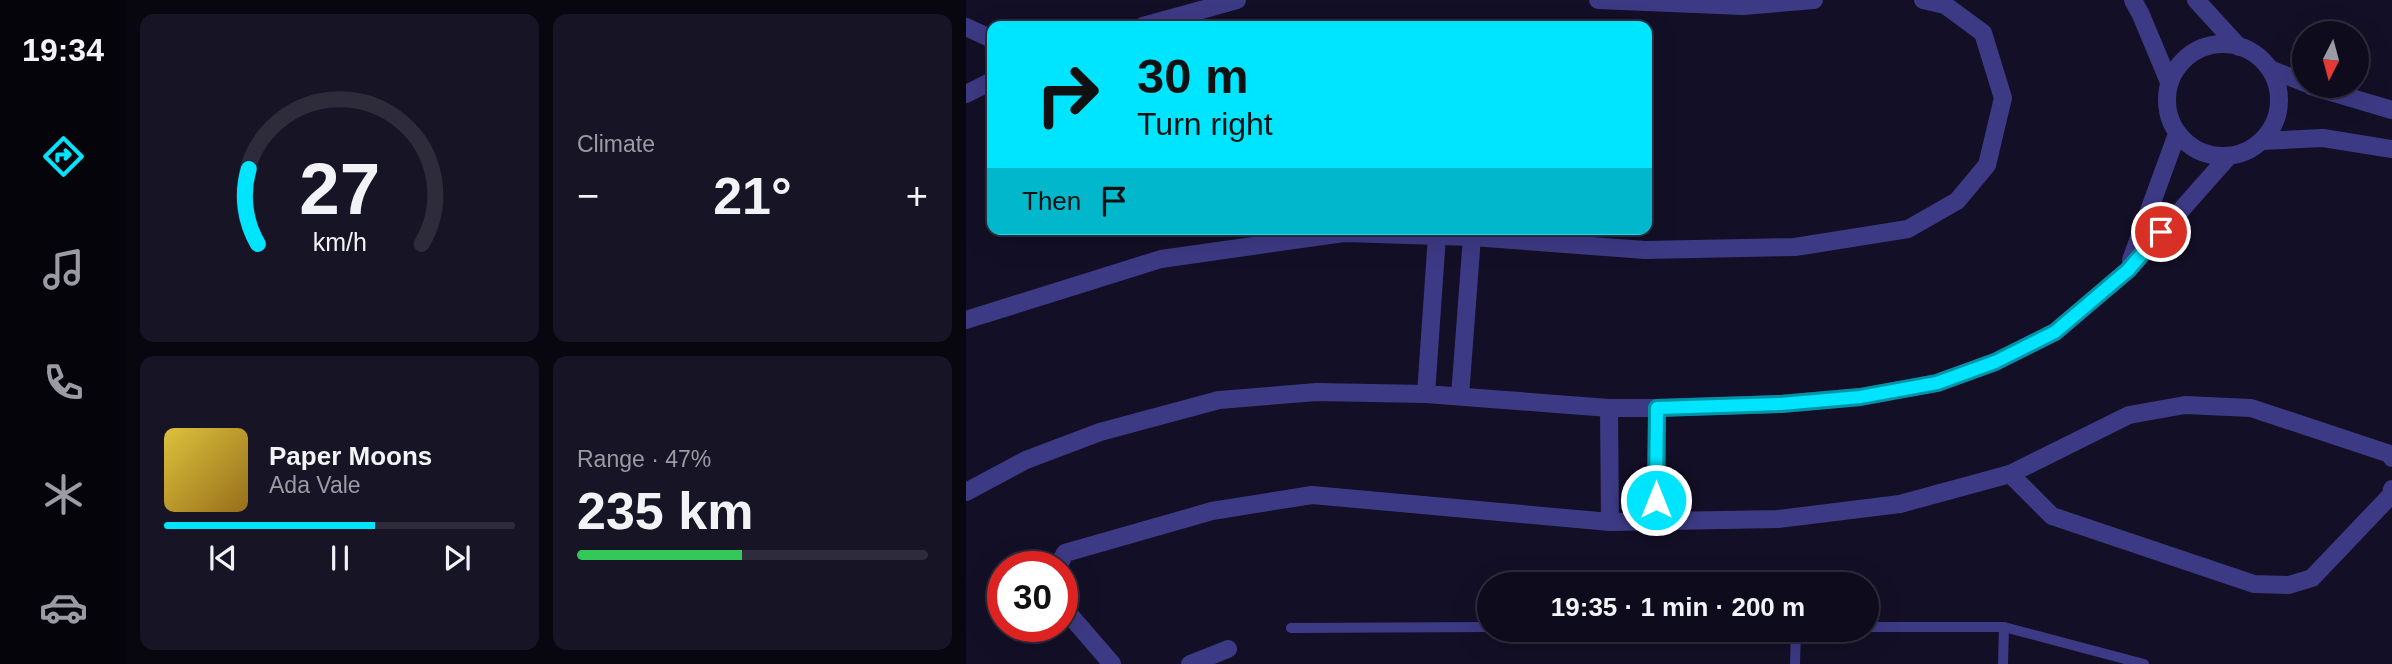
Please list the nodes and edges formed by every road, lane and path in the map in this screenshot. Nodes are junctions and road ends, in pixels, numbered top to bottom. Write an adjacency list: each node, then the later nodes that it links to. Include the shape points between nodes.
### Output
1 (1237, 0): 7 (street)
2 (1598, 0): 3 (street, via 1743,6)
3 (1814, 0)
4 (1923, 0): 25 (street, via 1945,5 1983,33 2003,97 1987,165 1956,201 1908,229 1795,247 1645,250)
5 (2133, 0): 13 (street)
6 (2196, 0): 10 (street)
7 (1161, 21)
8 (966, 27): 9 (street)
9 (987, 37)
10 (2239, 47): 11 (street, via 2257,55); 13 (street, via 2211,45 2202,49 2185,58)
11 (2270, 69): 12 (street); 19 (street, via 2279,93 2276,119)
12 (2292, 78)
13 (2169, 82): 18 (street, via 2166,109)
14 (987, 84): 15 (street)
15 (966, 94)
16 (2352, 98): 17 (street)
17 (2392, 110)
18 (2177, 134): 21 (street, via 2200,152); 26 (street)
19 (2262, 141): 20 (street, via 2323,138); 21 (street)
20 (2392, 149)
21 (2228, 157): 26 (street)
22 (1330, 235): 27 (street, via 1161,259)
23 (1406, 235): 24 (street)
24 (1437, 236): 25 (street); 28 (street)
25 (1472, 237): 29 (street)
26 (2128, 270): 31 (street, via 2055,332 1995,362 1937,383 1860,397)
27 (969, 313)
28 (1426, 394): 29 (street); 35 (street, via 1317,392 1219,400 1100,432 1026,460)
29 (1460, 396): 30 (street)
30 (1609, 408): 31 (street); 36 (street)
31 (1657, 408): 37 (street)
32 (2392, 458): 33 (street, via 2251,408 2185,405 2129,415)
33 (2010, 474): 34 (street, via 2052,516 2254,584 2288,585 2312,578); 37 (street, via 1900,504 1778,519)
34 (2392, 489)
35 (966, 492)
36 (1610, 522): 37 (street); 38 (street, via 1312,495 1212,511)
37 (1656, 523)
38 (1072, 551)
39 (1078, 625): 46 (street)
40 (1879, 626): 42 (lane)
41 (1477, 627): 43 (lane)
42 (2004, 627): 49 (lane); 50 (lane)
43 (1292, 628)
44 (1796, 642): 48 (lane)
45 (1228, 649): 47 (street)
46 (1112, 664)
47 (1190, 664)
48 (1795, 664)
49 (2003, 664)
50 (2144, 664)

